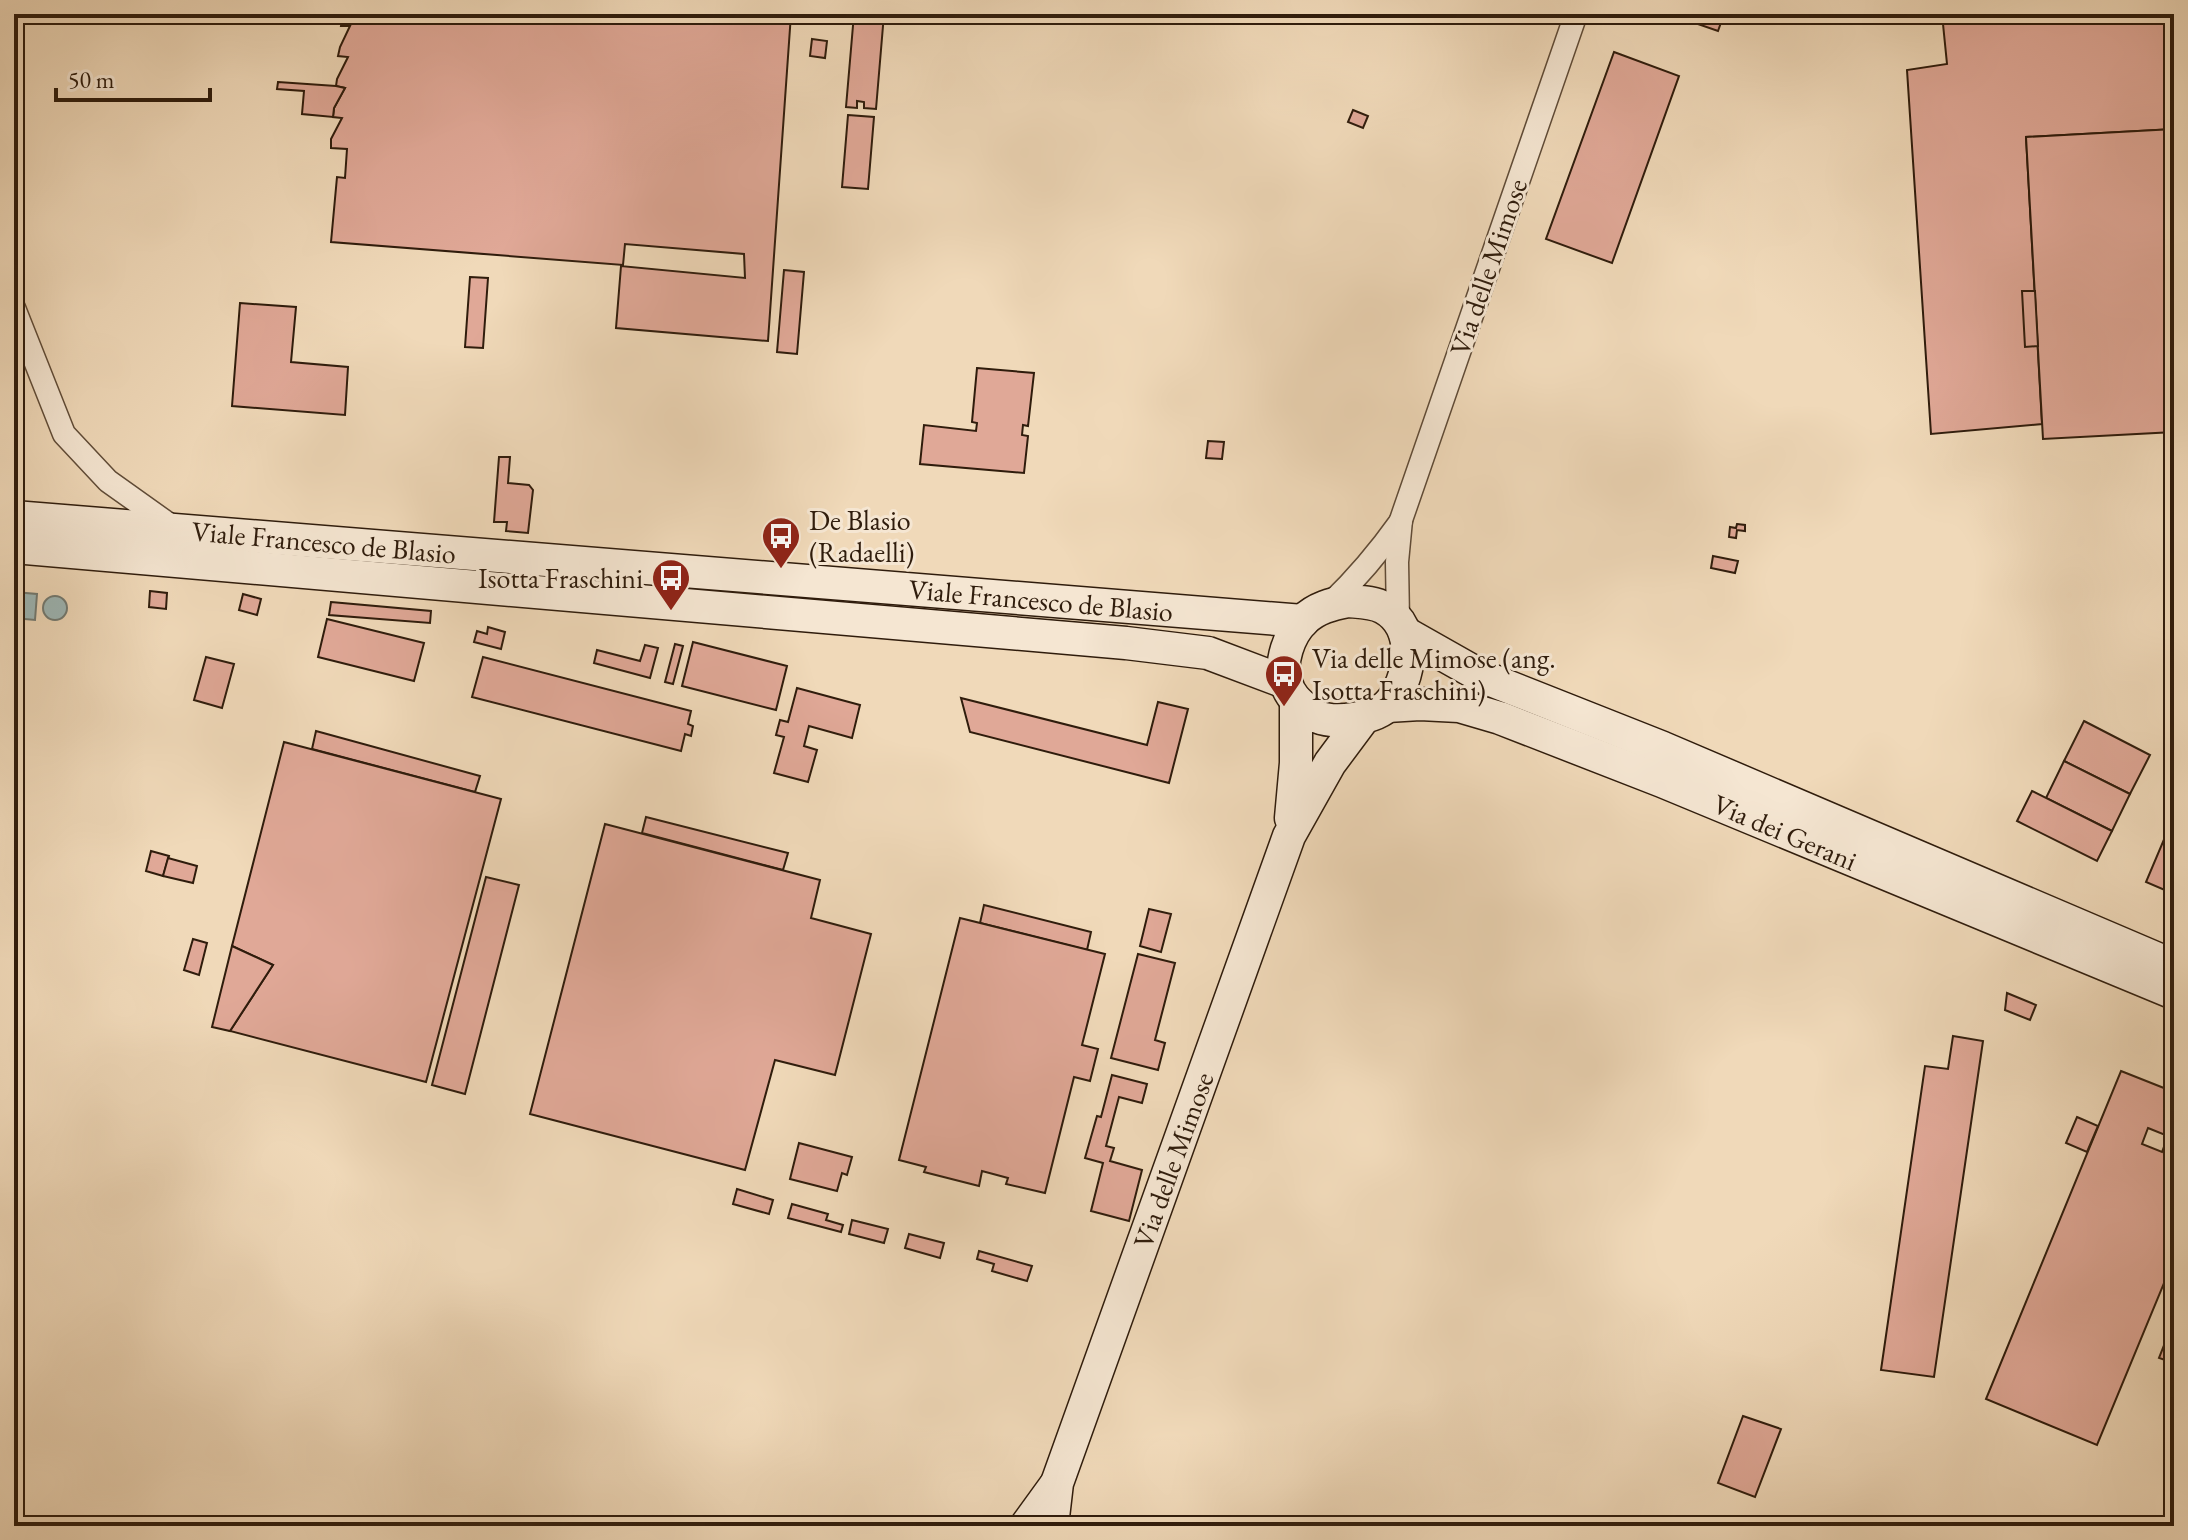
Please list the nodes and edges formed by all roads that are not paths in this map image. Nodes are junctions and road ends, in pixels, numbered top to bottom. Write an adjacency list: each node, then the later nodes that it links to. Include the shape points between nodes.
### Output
1 (1576, 14): 4 (street, Via delle Mimose)
2 (14, 308): 5 (street, via 64,434 108,481)
3 (14, 517): 5 (street, Viale Francesco de Blasio)
4 (1401, 520): 7 (street, via 1356,579); 8 (street)
5 (178, 531): 7 (street, Viale Francesco de Blasio)
6 (14, 547): 9 (street, Viale Francesco de Blasio, via 1126,643 1208,653)
7 (1316, 613): 8 (street, via 1348,601 1367,602 1385,608); 9 (street, via 1293,634 1286,653)
8 (1401, 626): 10 (street, via 1408,646 1402,681); 12 (street, Via dei Gerani, via 1481,676)
9 (1291, 692): 10 (street, via 1317,717 1341,720); 11 (street, Via delle Mimose, via 1296,763)
10 (1376, 711): 11 (street, Via delle Mimose, via 1330,763); 13 (street, Via dei Gerani, via 1420,704 1459,706 1500,718)
11 (1289, 836): 14 (street, Via delle Mimose)
12 (2174, 966)
13 (2174, 993)
14 (1057, 1483): 15 (street, Via delle Mimose); 16 (street, Via delle Mimose)
15 (1026, 1526)
16 (1052, 1526)

